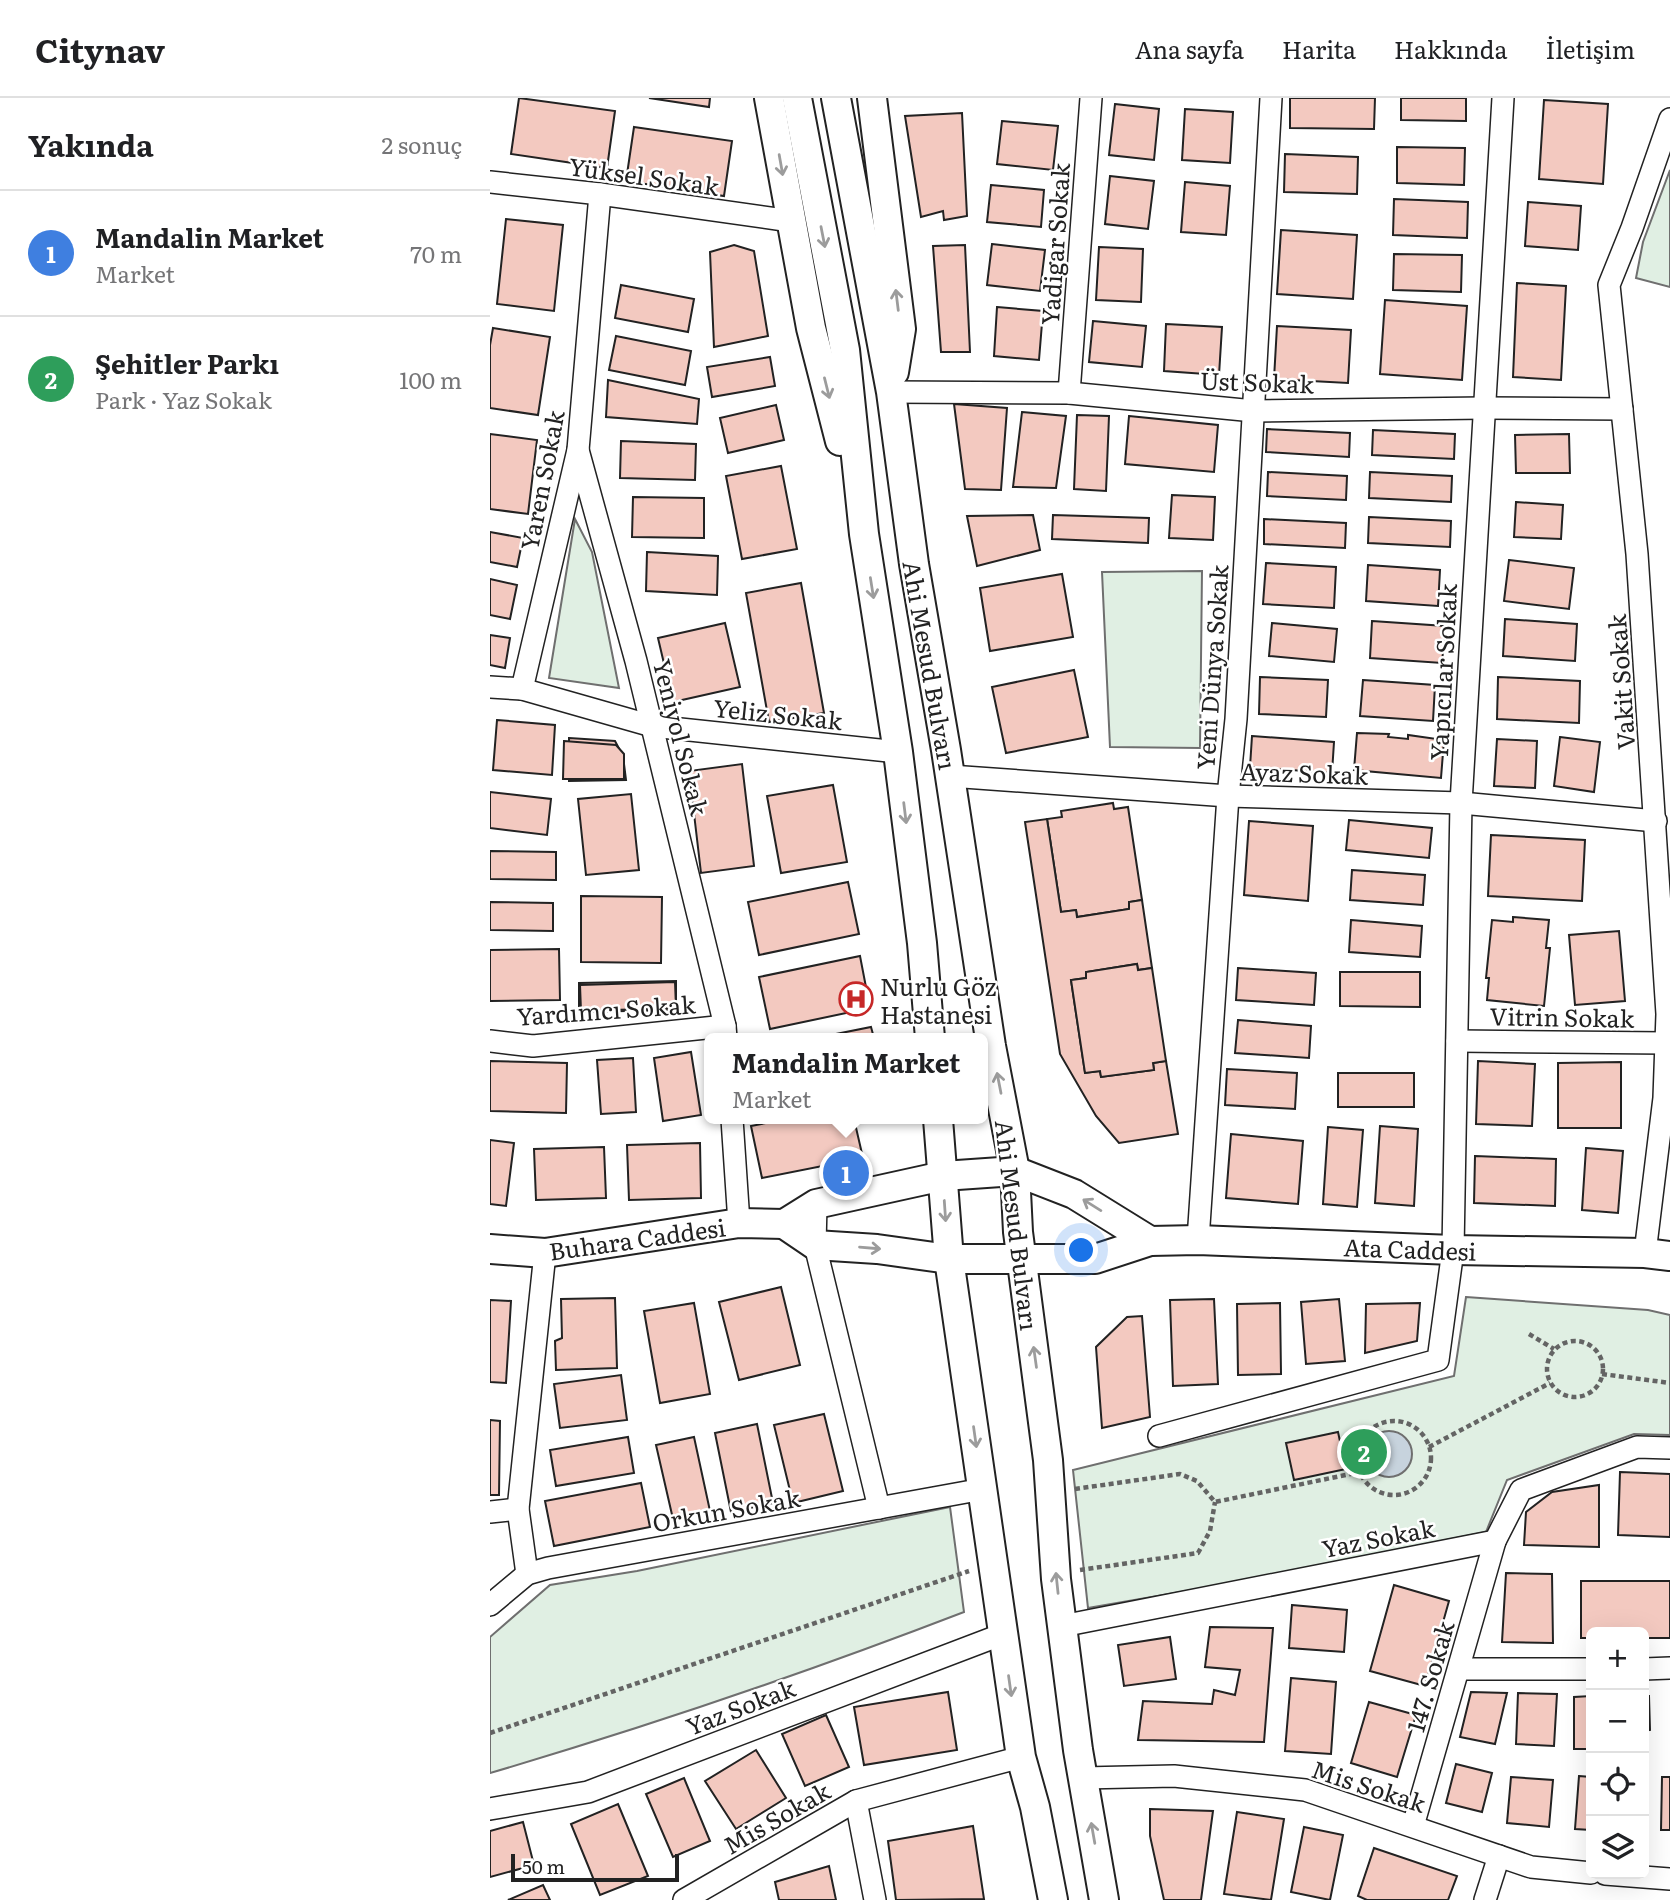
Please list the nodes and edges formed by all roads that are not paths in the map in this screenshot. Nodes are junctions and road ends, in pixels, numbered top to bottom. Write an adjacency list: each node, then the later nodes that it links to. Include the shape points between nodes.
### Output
1 (836, 98): 11 (main road, Ahi Mesud Bulvarı)
2 (872, 98): 11 (main road, one-way to 2, via 901,329)
3 (1091, 98): 12 (street, Yadigar Sokak)
4 (1271, 98): 15 (street, Yeni Dünya Sokak)
5 (1503, 98): 13 (street, Yapıcılar Sokak)
6 (777, 99): 10 (main road, one-way to 10); 17 (main road, Ahi Mesud Bulvarı, one-way to 17, via 845,350)
7 (1670, 119): 14 (street, Vakit Sokak, via 1609,285)
8 (490, 182): 9 (street, Yüksel Sokak)
9 (600, 194): 10 (street, Yüksel Sokak); 16 (street, Yaren Sokak)
10 (791, 221): 17 (main road, one-way to 17, via 811,328)
11 (891, 392): 12 (street, Üst Sokak); 22 (main road, Ahi Mesud Bulvarı)
12 (1069, 393): 15 (street, Üst Sokak)
13 (1483, 408): 14 (street, Üst Sokak); 15 (street, Üst Sokak); 24 (street, Yapıcılar Sokak)
14 (1622, 409): 25 (street, Vakit Sokak)
15 (1254, 411): 23 (street, Yeni Dünya Sokak)
16 (578, 450): 19 (street, Yaren Sokak); 20 (street, Yeniyol Sokak)
17 (864, 534): 21 (main road, Ahi Mesud Bulvarı, one-way to 21)
18 (490, 687): 19 (street, Yeliz Sokak)
19 (522, 689): 20 (street, Yeliz Sokak)
20 (652, 726): 21 (street, Yeliz Sokak); 26 (street, Yeniyol Sokak)
21 (898, 752): 27 (main road, Ahi Mesud Bulvarı, one-way to 27)
22 (950, 776): 23 (street, Ayaz Sokak); 34 (main road, Ahi Mesud Bulvarı, one-way to 22)
23 (1228, 796): 24 (street, Ayaz Sokak); 39 (street, Yeni Dünya Sokak)
24 (1461, 803): 25 (street, Ayaz Sokak); 30 (street, Yapıcılar Sokak)
25 (1656, 821): 31 (street, Vakit Sokak)
26 (726, 1032)
27 (930, 1033)
28 (704, 1034): 29 (street, Yardımcı Sokak, via 533,1046)
29 (490, 1041)
30 (1457, 1041): 31 (street, Vitrin Sokak); 43 (street, Yapıcılar Sokak)
31 (1666, 1043): 45 (street, Vakit Sokak)
32 (732, 1124): 37 (street)
33 (938, 1124): 35 (main road)
34 (1015, 1171): 35 (main road); 40 (main road, one-way to 34, via 1074,1194); 47 (main road, Ahi Mesud Bulvarı)
35 (943, 1176): 36 (main road); 46 (main road, one-way to 46)
36 (816, 1204): 38 (main road); 41 (street)
37 (739, 1223): 38 (main road, Buhara Caddesi); 44 (main road, Buhara Caddesi)
38 (784, 1224): 41 (main road)
39 (1198, 1240): 40 (main road, Ata Caddesi); 43 (main road, Ata Caddesi)
40 (1150, 1241): 47 (main road, Ata Caddesi, via 1095,1259)
41 (815, 1245): 46 (main road, Ata Caddesi, one-way to 46); 51 (street)
42 (490, 1249): 44 (main road, Buhara Caddesi)
43 (1453, 1250): 45 (main road, Ata Caddesi); 48 (street, Yapıcılar Sokak, via 1438,1360)
44 (545, 1253): 52 (street)
45 (1658, 1254)
46 (949, 1259): 47 (main road, Ata Caddesi); 50 (main road, one-way to 50)
47 (1022, 1260): 57 (main road, Ahi Mesud Bulvarı, one-way to 47)
48 (1159, 1436)
49 (1670, 1448): 54 (street, via 1637,1447 1521,1490)
50 (983, 1489): 51 (street, Orkun Sokak); 58 (main road)
51 (879, 1508): 55 (street, Orkun Sokak)
52 (518, 1509): 53 (street); 55 (street)
53 (490, 1512)
54 (1495, 1541): 57 (street, Yaz Sokak); 61 (street, 147. Sokak)
55 (527, 1574): 56 (street, Orkun Sokak)
56 (490, 1605)
57 (1062, 1626): 64 (main road, Ahi Mesud Bulvarı)
58 (1003, 1634): 63 (main road, one-way to 63); 66 (street, Yaz Sokak, via 589,1792)
59 (1649, 1668): 60 (street)
60 (1670, 1668)
61 (1458, 1669): 62 (street); 67 (street, 147. Sokak)
62 (1586, 1669)
63 (1021, 1757): 65 (street, Mis Sokak); 74 (main road)
64 (1083, 1777): 67 (street, Mis Sokak, via 1174,1776 1305,1790); 75 (main road, Ahi Mesud Bulvarı, one-way to 64)
65 (856, 1801): 72 (street, Mis Sokak); 73 (street)
66 (490, 1808)
67 (1413, 1826): 68 (street, Mis Sokak)
68 (1499, 1856): 69 (street, Mis Sokak, via 1531,1867); 76 (street)
69 (1586, 1872)
70 (1649, 1877): 71 (street)
71 (1670, 1879)
72 (684, 1900)
73 (875, 1900)
74 (1054, 1900)
75 (1104, 1900)
76 (1485, 1900)

